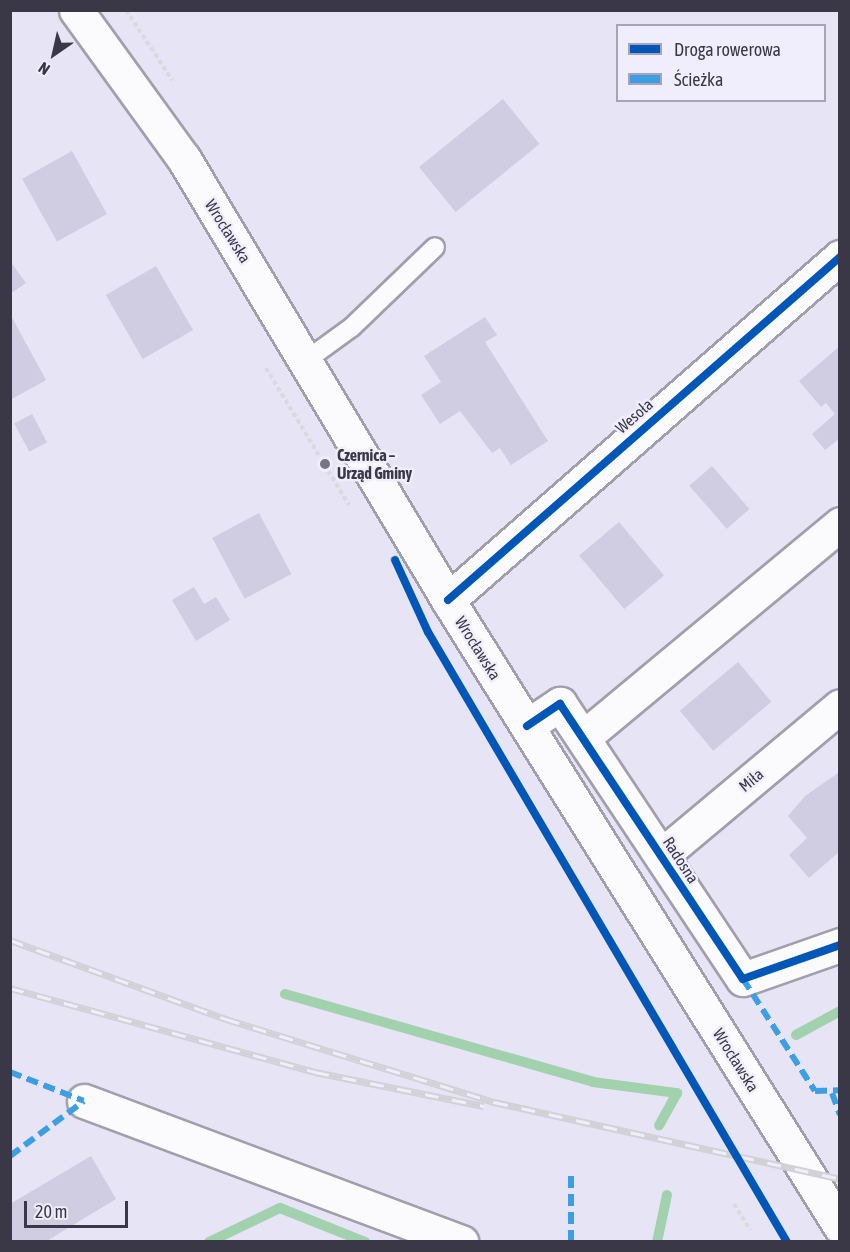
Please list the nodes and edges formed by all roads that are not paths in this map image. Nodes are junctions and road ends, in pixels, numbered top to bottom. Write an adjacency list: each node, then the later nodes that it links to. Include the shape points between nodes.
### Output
1 (76, 10): 4 (street, Wrocławska, via 184,159)
2 (435, 247): 4 (lane, via 352,327)
3 (840, 257): 6 (street, Wesoła)
4 (308, 359): 6 (street, Wrocławska)
5 (840, 524): 9 (street)
6 (448, 600): 8 (street, Wrocławska)
7 (840, 706): 10 (street, Miła)
8 (527, 726): 9 (street, Radosna, via 560,704); 13 (street, Wrocławska)
9 (585, 736): 10 (street, Radosna)
10 (662, 855): 11 (street, Radosna, via 743,979)
11 (840, 945)
12 (84, 1101): 14 (street)
13 (840, 1226)
14 (461, 1242)

